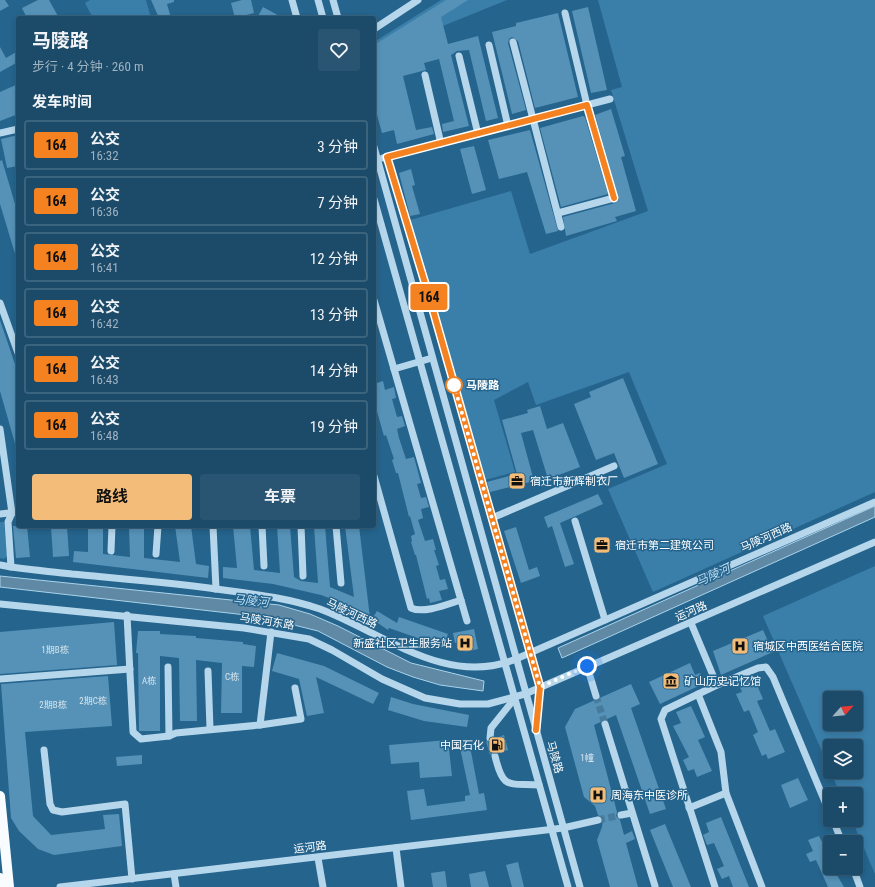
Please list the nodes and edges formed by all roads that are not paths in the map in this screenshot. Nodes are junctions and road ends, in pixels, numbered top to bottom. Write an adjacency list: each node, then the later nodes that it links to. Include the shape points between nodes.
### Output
1 (292, 0): 6 (street)
2 (318, 0): 7 (street)
3 (333, 0): 8 (street)
4 (418, 0): 9 (street)
5 (564, 13): 15 (street)
6 (296, 16)
7 (322, 16)
8 (337, 16)
9 (376, 28)
10 (513, 42): 16 (street)
11 (488, 45): 17 (street)
12 (459, 56): 20 (street)
13 (425, 75): 21 (street)
14 (610, 99): 15 (street)
15 (587, 105): 16 (street); 26 (street, via 614,198)
16 (532, 120): 17 (street); 26 (street)
17 (508, 126): 20 (street)
18 (16, 129): 19 (street)
19 (0, 133)
20 (478, 134): 21 (street)
21 (441, 144): 23 (street)
22 (376, 154): 24 (street, 马陵路)
23 (387, 157): 24 (street); 40 (street)
24 (378, 160): 31 (street, 马陵路)
25 (376, 206): 32 (street, 马陵路)
26 (558, 213): 27 (street)
27 (561, 227)
28 (0, 303): 30 (street)
29 (376, 307): 33 (street)
30 (16, 347)
31 (432, 358): 32 (street); 65 (street, 马陵路)
32 (420, 361): 33 (street); 66 (street, 马陵路)
33 (394, 369): 57 (street)
34 (0, 429): 38 (street)
35 (614, 466): 40 (street)
36 (376, 483): 57 (street, via 411,608 432,609)
37 (875, 502): 60 (street, 马陵河西路)
38 (15, 512): 39 (street); 53 (street, via 8,522)
39 (0, 514)
40 (492, 518): 64 (street)
41 (575, 521): 60 (street)
42 (112, 528): 49 (street)
43 (158, 528): 50 (street)
44 (213, 528): 56 (street)
45 (262, 528): 52 (street)
46 (301, 528): 54 (street)
47 (336, 528): 55 (street)
48 (875, 542): 62 (street, 运河路)
49 (111, 551)
50 (156, 554)
51 (0, 565): 53 (street, 马陵河西路)
52 (264, 566)
53 (11, 567): 56 (street, 马陵河西路)
54 (304, 576)
55 (340, 583)
56 (216, 589): 66 (street, 马陵河西路, via 263,595 320,609 383,640 438,661 468,667)
57 (461, 600): 61 (street)
58 (0, 604): 59 (street, 马陵河东路)
59 (128, 615): 63 (street, 马陵河东路); 69 (street)
60 (604, 620): 64 (street, 马陵河西路)
61 (467, 621)
62 (691, 623): 67 (street, 运河路); 72 (street)
63 (271, 632): 78 (street, 马陵河东路, via 308,639 382,679 425,698 460,704 488,704); 80 (street)
64 (530, 653): 65 (street, 马陵河西路); 73 (street)
65 (516, 659): 66 (street, 马陵河西路); 75 (street, 马陵路)
66 (505, 663): 78 (street, 马陵路)
67 (587, 666): 73 (street, 运河路); 77 (street)
68 (168, 667): 83 (street)
69 (130, 669): 71 (street); 83 (street, via 133,732 141,739)
70 (208, 671): 81 (street)
71 (0, 680)
72 (717, 685): 76 (street); 90 (street, via 758,668 766,667 770,671)
73 (540, 687): 75 (street, 运河路); 82 (street)
74 (295, 688): 80 (street, via 302,719)
75 (525, 694): 78 (street, 运河路); 82 (street, 马陵路)
76 (698, 694): 88 (street, via 721,752); 91 (street, via 665,710 661,719)
77 (596, 696)
78 (515, 698): 84 (street, via 491,728); 87 (street, 马陵路)
79 (605, 724): 92 (street)
80 (260, 725): 81 (street)
81 (210, 729): 83 (street)
82 (536, 730): 95 (street, 马陵路)
83 (169, 736)
84 (490, 738)
85 (44, 750): 102 (street, via 50,804 53,810 62,812 125,804)
86 (495, 756): 87 (street, via 499,774 504,781 511,784)
87 (539, 785): 96 (street, 马陵路)
88 (726, 793): 91 (street); 114 (street)
89 (0, 796): 106 (main road)
90 (823, 797)
91 (689, 808): 113 (street)
92 (632, 812): 93 (street); 104 (street)
93 (621, 815)
94 (598, 820): 95 (street, 运河路)
95 (563, 828): 96 (street, 运河路); 112 (street, 马陵路)
96 (552, 829): 97 (street, 运河路); 111 (street, 马陵路)
97 (396, 848): 98 (street, 运河路); 110 (street)
98 (318, 858): 99 (street, 运河路); 109 (street)
99 (174, 874): 102 (street, 运河路); 108 (street)
100 (856, 875): 115 (street)
101 (0, 878): 105 (main road)
102 (132, 879): 103 (street, 运河路)
103 (100, 885): 107 (street, 运河路)
104 (655, 886)
105 (1, 887)
106 (8, 887)
107 (60, 887)
108 (176, 887)
109 (323, 887)
110 (401, 887)
111 (568, 887)
112 (580, 887)
113 (715, 887)
114 (762, 887)
115 (860, 887)

